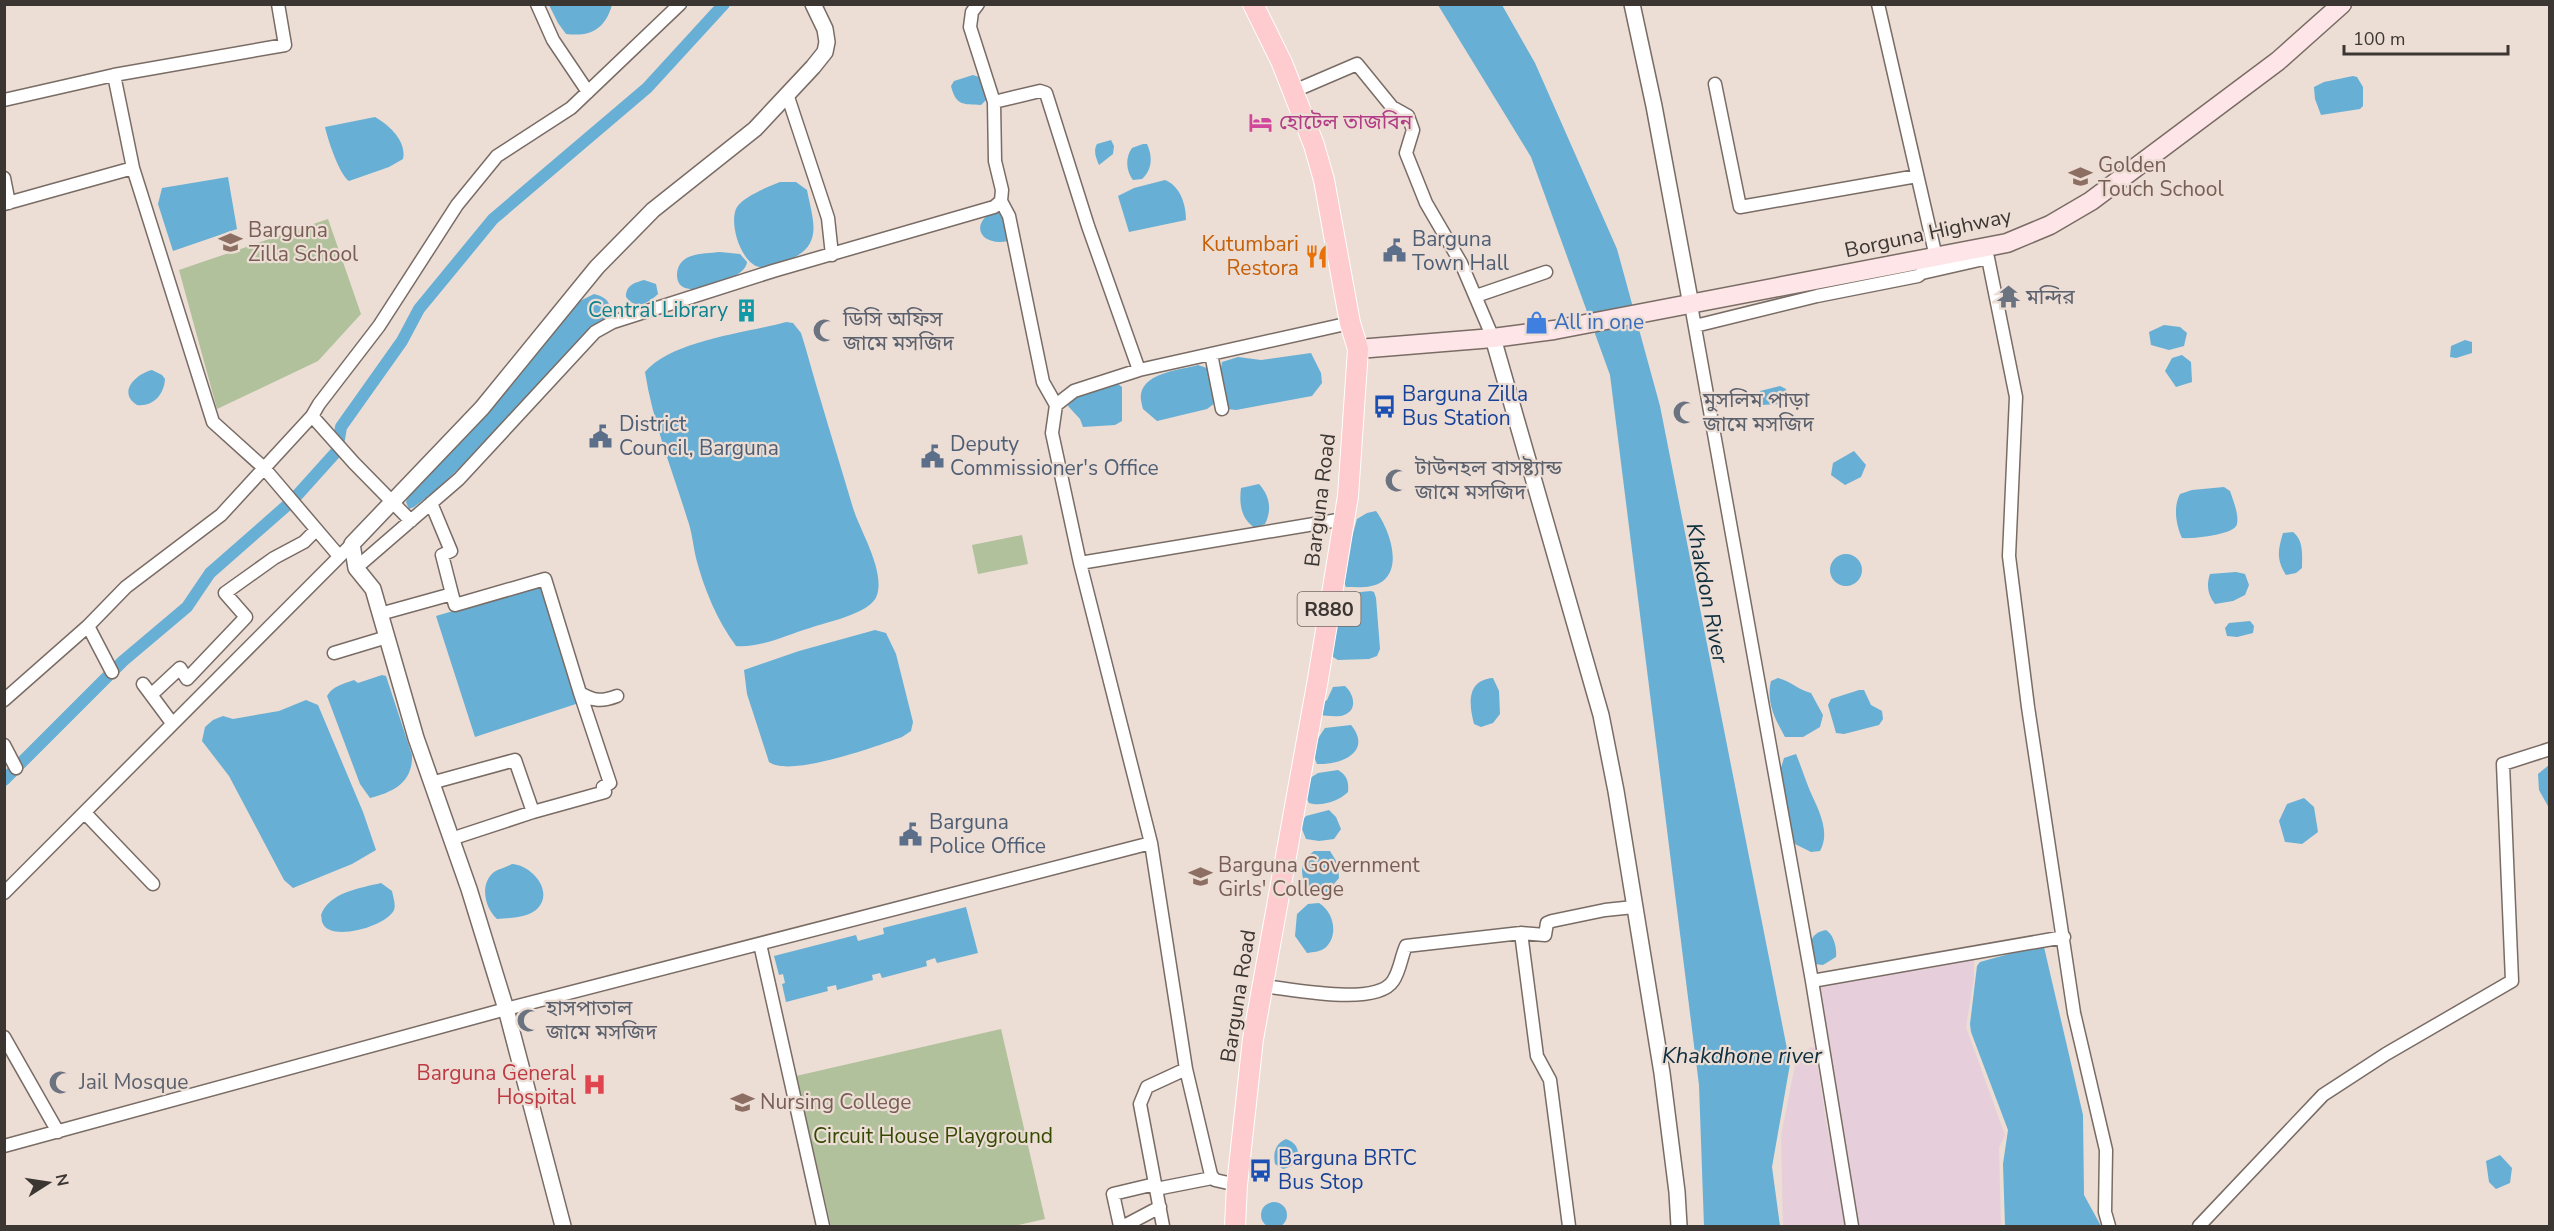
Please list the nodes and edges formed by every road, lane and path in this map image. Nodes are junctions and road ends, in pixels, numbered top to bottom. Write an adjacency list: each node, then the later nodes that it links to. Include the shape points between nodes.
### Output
1 (278, 4): 10 (street, via 285,45)
2 (537, 4): 13 (street, via 553,40)
3 (680, 4): 13 (street)
4 (813, 4): 14 (street, via 825,29 825,52)
5 (978, 4): 16 (street, via 972,12 970,27)
6 (1253, 4): 12 (main road, Barguna Road / R880)
7 (1632, 4): 26 (street)
8 (1878, 4): 18 (street)
9 (2342, 4): 23 (main road, Borguna Highway, via 2278,61 2071,214 2007,243)
10 (114, 75): 15 (street); 17 (street)
11 (1715, 84): 18 (street, via 1740,207)
12 (1294, 91): 25 (street, via 1358,64 1391,106 1408,116 1413,130 1405,152 1426,203); 27 (main road, Barguna Road / R880, via 1324,180)
13 (588, 92): 35 (street, via 572,108 497,156 457,205 379,326)
14 (787, 94): 22 (street, via 828,218); 37 (street, via 754,129 645,218 597,267 482,408)
15 (4, 100)
16 (994, 102): 20 (street, via 995,161); 32 (street, via 1046,93)
17 (133, 168): 21 (street); 36 (street, via 213,422)
18 (1917, 176): 23 (street)
19 (4, 178): 21 (street)
20 (1001, 201): 22 (street, via 994,207); 33 (street, via 1009,216 1043,382)
21 (7, 203)
22 (832, 255): 38 (street, via 632,315 595,332 459,479)
23 (1936, 257): 26 (main road, Borguna Highway)
24 (1546, 272): 25 (street)
25 (1476, 296): 29 (street)
26 (1691, 305): 28 (street); 29 (main road, Borguna Highway)
27 (1350, 323): 30 (main road, Barguna Road / R880); 31 (street)
28 (1695, 326): 70 (street, via 1988,258 2016,397 2009,556); 72 (street)
29 (1493, 338): 30 (main road, Borguna Highway); 68 (street, via 1600,715)
30 (1358, 349): 39 (main road, Barguna Road / R880)
31 (1211, 354): 32 (street); 34 (street)
32 (1139, 369): 33 (street, via 1074,391)
33 (1056, 405): 44 (street, via 1052,433)
34 (1222, 409)
35 (312, 416): 36 (street); 37 (street)
36 (264, 468): 41 (street); 48 (street, via 221,515 126,587)
37 (392, 501): 40 (street); 42 (street)
38 (431, 503): 40 (street); 46 (street, via 451,551 442,555)
39 (1344, 519): 44 (street); 73 (main road, Barguna Road / R880)
40 (411, 521): 45 (street)
41 (316, 530): 43 (street); 54 (street, via 304,542 225,593 246,617 187,679 180,668)
42 (356, 539): 43 (street); 45 (street)
43 (339, 555): 57 (street)
44 (1080, 563): 65 (street)
45 (356, 568): 47 (street, via 373,589)
46 (452, 594): 47 (street); 53 (street, via 455,606 545,579)
47 (380, 614): 49 (street)
48 (88, 626): 51 (street); 56 (street)
49 (387, 637): 50 (street); 61 (street)
50 (334, 652)
51 (112, 672)
52 (143, 684): 54 (street)
53 (580, 693): 55 (street, via 595,701); 62 (street, via 610,783 603,787 605,792)
54 (151, 694): 57 (street)
55 (616, 696)
56 (4, 700)
57 (172, 723): 63 (street)
58 (4, 745): 60 (street)
59 (2550, 749): 92 (street, via 2503,764 2512,981 2323,1095)
60 (16, 768)
61 (431, 783): 62 (street, via 515,760); 64 (street)
62 (533, 812): 64 (street)
63 (85, 813): 66 (street); 67 (street)
64 (452, 839): 74 (street)
65 (1151, 843): 71 (street); 76 (street)
66 (153, 884)
67 (4, 893)
68 (1634, 908): 69 (street, via 1552,921 1547,923 1545,935); 89 (street, via 1662,1073)
69 (1521, 933): 73 (street, via 1406,946 1393,982 1383,990 1360,996); 88 (street, via 1537,1056 1550,1080)
70 (2064, 937): 72 (street); 91 (street, via 2074,1013 2106,1150 2104,1212)
71 (760, 944): 74 (street); 84 (street)
72 (1812, 981): 90 (street)
73 (1263, 986): 80 (main road, Barguna Road / R880, via 1253,1039)
74 (506, 1009): 77 (street); 83 (street)
75 (4, 1037): 77 (street)
76 (1186, 1069): 79 (street); 81 (street, via 1147,1087 1140,1104)
77 (58, 1132): 78 (street)
78 (4, 1146)
79 (1212, 1178): 80 (street); 81 (street)
80 (1237, 1185): 87 (main road, Barguna Road / R880)
81 (1156, 1187): 82 (street); 85 (street, via 1113,1194)
82 (1160, 1207): 85 (street); 86 (street)
83 (563, 1227)
84 (823, 1227)
85 (1122, 1227)
86 (1163, 1227)
87 (1235, 1227)
88 (1569, 1227)
89 (1678, 1227)
90 (1852, 1227)
91 (2109, 1227)
92 (2199, 1227)

